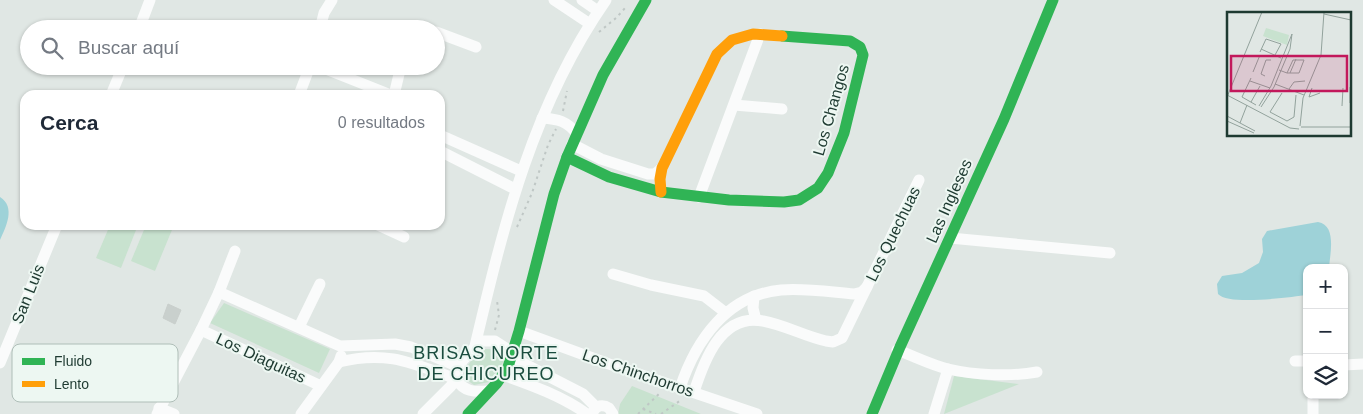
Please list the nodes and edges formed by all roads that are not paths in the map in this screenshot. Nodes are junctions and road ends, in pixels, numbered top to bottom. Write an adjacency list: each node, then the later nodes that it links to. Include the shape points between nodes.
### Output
1 (150, 0): 9 (street)
2 (332, 0): 10 (street)
3 (554, 0): 11 (street)
4 (582, 0): 8 (street)
5 (606, 0): 8 (street)
6 (646, 0): 27 (street, via 603,75)
7 (1053, 0): 39 (street, Las Ingleses, via 1038,42)
8 (598, 12): 11 (street)
9 (142, 20)
10 (322, 20)
11 (590, 24): 25 (street)
12 (760, 34): 23 (street); 30 (street, Los Changos, via 738,37 717,54); 35 (street, Los Changos, via 850,42 861,46 863,58 838,151 822,182 813,193 799,200)
13 (445, 35): 14 (street)
14 (476, 47)
15 (119, 75): 19 (street)
16 (307, 75): 20 (street)
17 (341, 75): 21 (street)
18 (398, 75): 22 (street)
19 (113, 90)
20 (301, 90)
21 (379, 90)
22 (394, 90)
23 (734, 105): 24 (street); 35 (street)
24 (782, 109)
25 (542, 118): 27 (street, via 566,122); 31 (street)
26 (445, 138): 31 (street)
27 (575, 139): 29 (street); 30 (street, via 601,158 648,174 655,174)
28 (445, 154): 33 (street)
29 (567, 157): 34 (street, Los Changos, via 609,177); 53 (street, via 554,194)
30 (662, 168): 34 (street, Los Changos)
31 (521, 171): 33 (street)
32 (919, 180): 44 (street, Los Quechuas)
33 (515, 189): 55 (street)
34 (661, 192): 35 (street, Los Changos)
35 (699, 197)
36 (54, 230): 61 (street, San Luis)
37 (389, 230): 38 (street)
38 (404, 237)
39 (950, 238): 41 (street); 56 (street, Las Ingleses)
40 (235, 251): 45 (street, Los Diaguitas)
41 (1110, 253)
42 (613, 274): 49 (street, via 704,296)
43 (320, 284): 51 (street)
44 (867, 288): 46 (street, Los Quechuas, via 858,293); 48 (street, Los Quechuas)
45 (219, 292): 51 (street); 52 (street, Los Diaguitas)
46 (844, 293): 47 (street, Los Quechuas, via 781,290); 48 (street, Los Quechuas, via 853,299)
47 (754, 296): 49 (street, Los Quechuas); 50 (street)
48 (855, 312): 50 (street, Los Quechuas, via 846,333 833,342)
49 (726, 313): 71 (street, Los Quechuas, via 702,339)
50 (756, 320): 73 (street, Los Quechuas, via 735,325 717,341 703,365)
51 (299, 327): 54 (street)
52 (201, 330): 67 (street, Los Diaguitas); 70 (street, Los Diaguitas)
53 (519, 331): 57 (street); 71 (street, Los Chinchorros)
54 (340, 346): 60 (street); 64 (street, via 395,344)
55 (475, 346): 57 (street, via 481,341 495,341); 64 (street)
56 (897, 350): 65 (street); 83 (street, Las Ingleses)
57 (511, 355): 68 (street); 76 (street, via 583,394)
58 (1295, 361): 59 (street)
59 (1303, 361)
60 (339, 362): 69 (street, via 372,356 388,357); 70 (street, Los Diaguitas)
61 (0, 363)
62 (1348, 364): 63 (street)
63 (1363, 364)
64 (459, 367): 69 (street)
65 (948, 369): 66 (street, via 998,375); 84 (street)
66 (1037, 372)
67 (178, 373)
68 (503, 375): 72 (street); 76 (street)
69 (456, 379): 72 (street, via 467,390); 79 (street)
70 (321, 386): 78 (street, Los Diaguitas)
71 (675, 386): 73 (street, Los Chinchorros)
72 (488, 391): 80 (street)
73 (694, 392): 82 (street, Los Chinchorros)
74 (1313, 399): 85 (street)
75 (158, 411): 77 (street, Los Diaguitas)
76 (592, 412): 81 (street, via 606,406)
77 (174, 414)
78 (300, 414)
79 (423, 414)
80 (468, 414)
81 (613, 414)
82 (757, 414)
83 (872, 414)
84 (934, 414)
85 (1313, 414)

